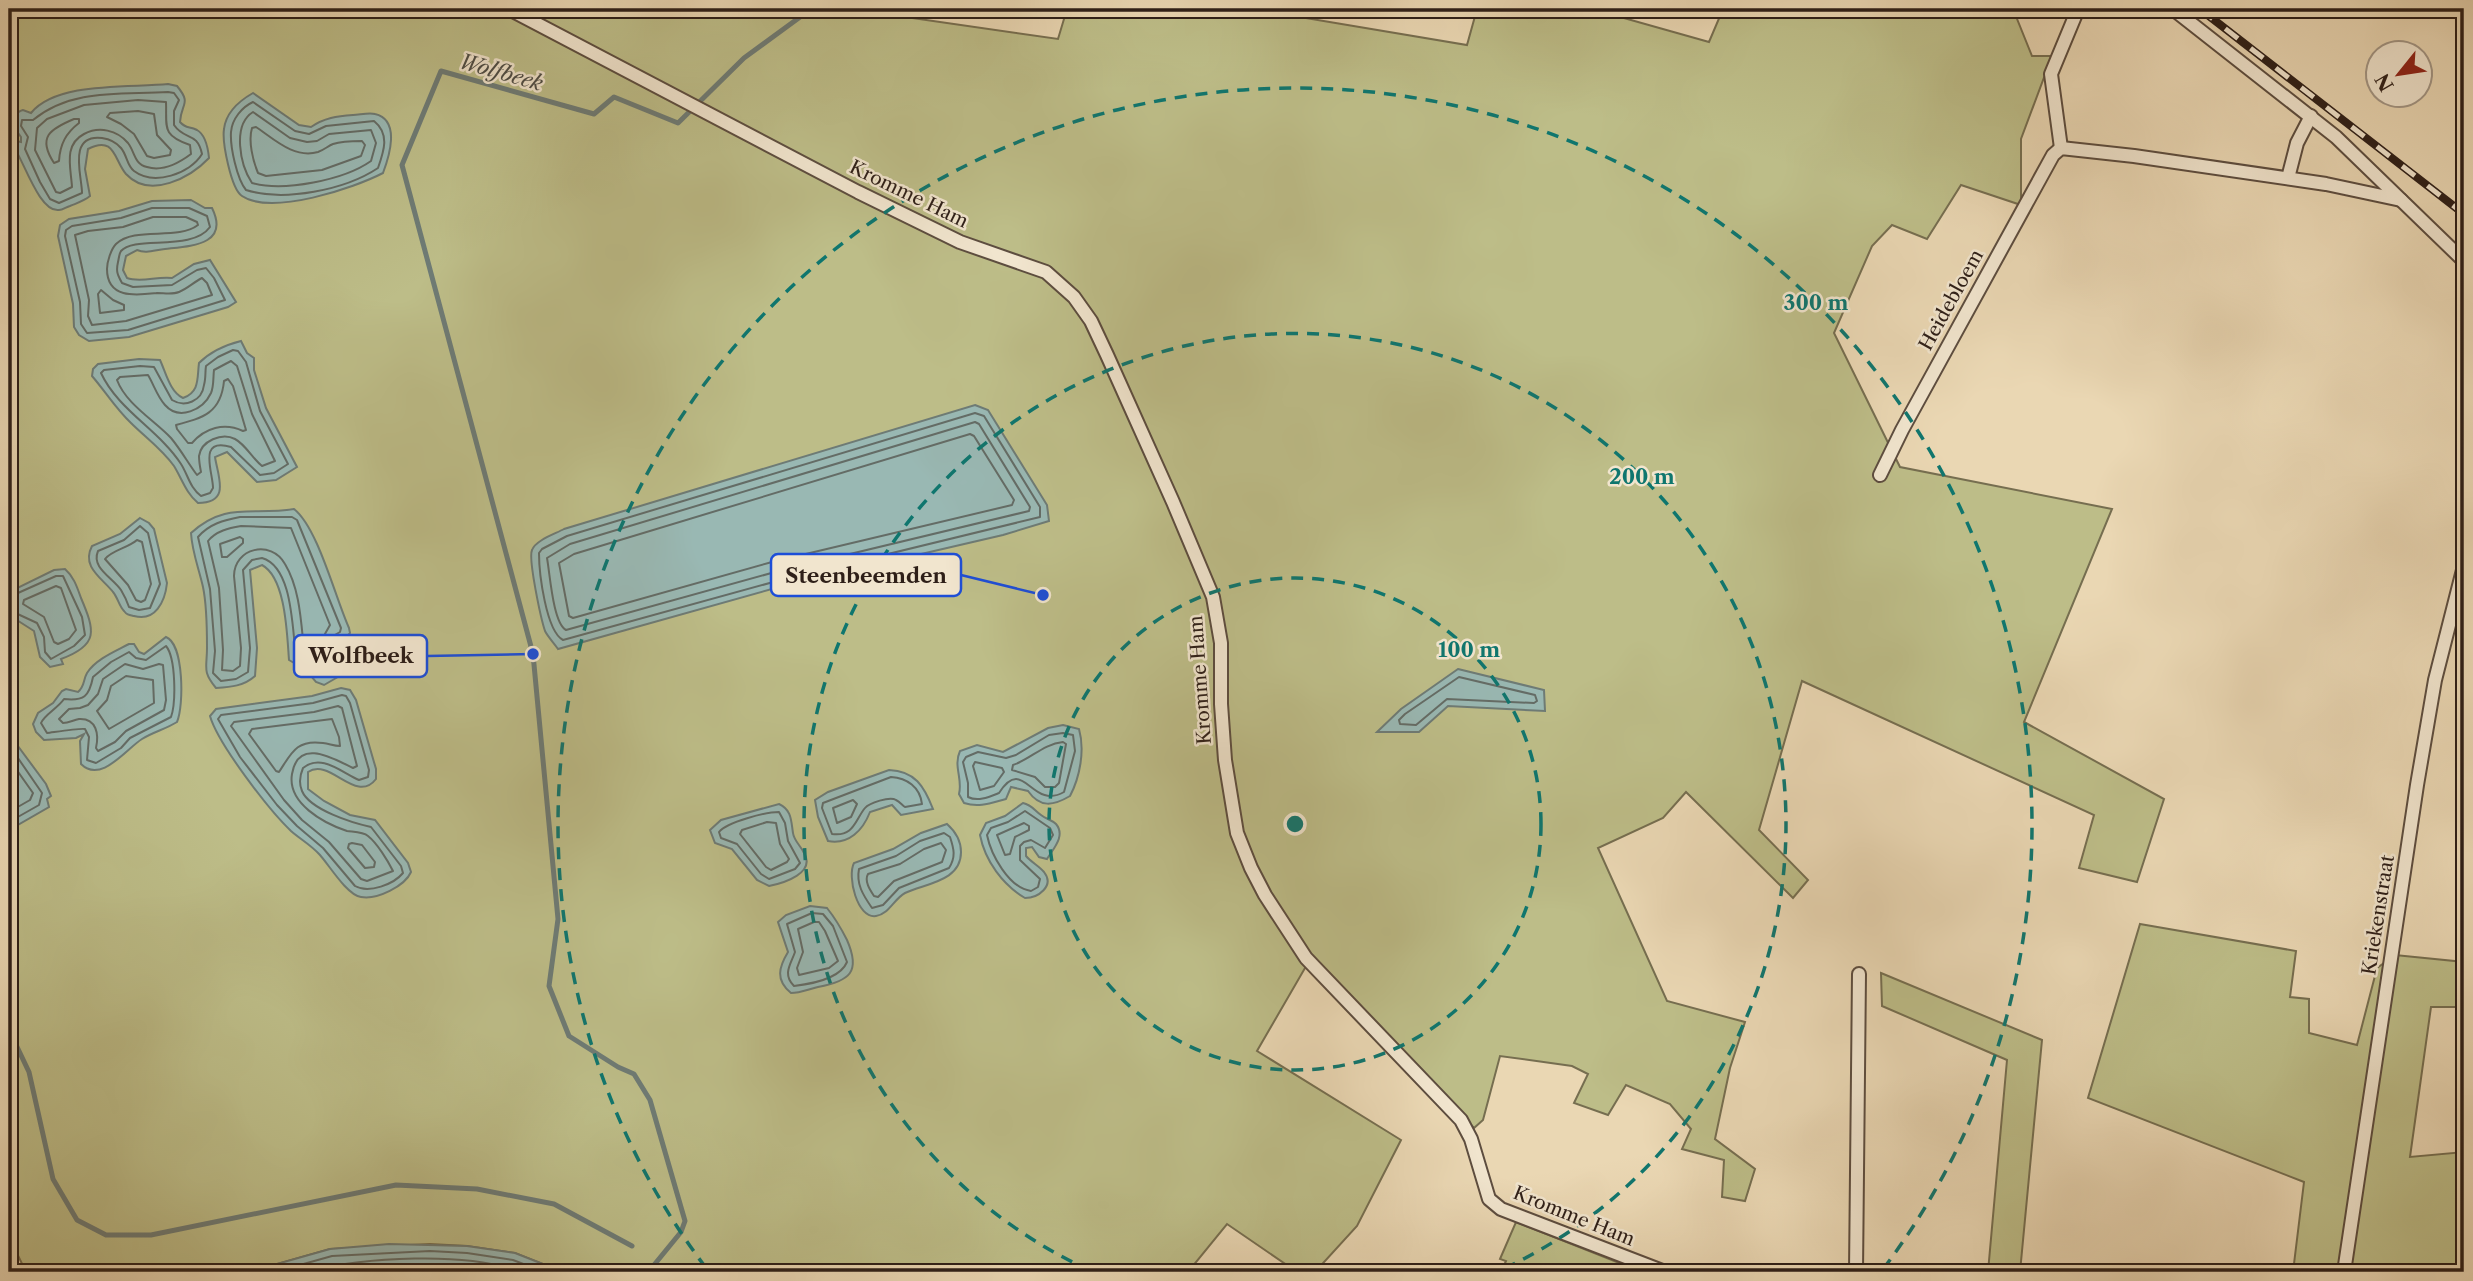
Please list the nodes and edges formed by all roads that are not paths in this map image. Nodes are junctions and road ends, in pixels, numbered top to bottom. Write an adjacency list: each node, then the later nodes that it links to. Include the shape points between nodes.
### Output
1 (509, 9): 12 (street, Kromme Ham, via 960,242 1046,272 1074,297 1102,344 1213,597 1221,643 1225,760 1237,833 1265,895 1306,958 1461,1119 1489,1199 1501,1209)
2 (2078, 9): 5 (street, via 2051,74)
3 (2173, 9): 4 (street)
4 (2311, 116): 6 (street, via 2297,143); 7 (street)
5 (2061, 148): 6 (street); 9 (street, Heidebloem)
6 (2288, 178): 7 (street)
7 (2401, 200): 8 (street)
8 (2464, 261)
9 (1881, 475)
10 (2464, 566): 14 (street, Kriekenstraat, via 2435,680)
11 (1859, 974): 13 (street)
12 (1665, 1272)
13 (1856, 1272)
14 (2344, 1272)

